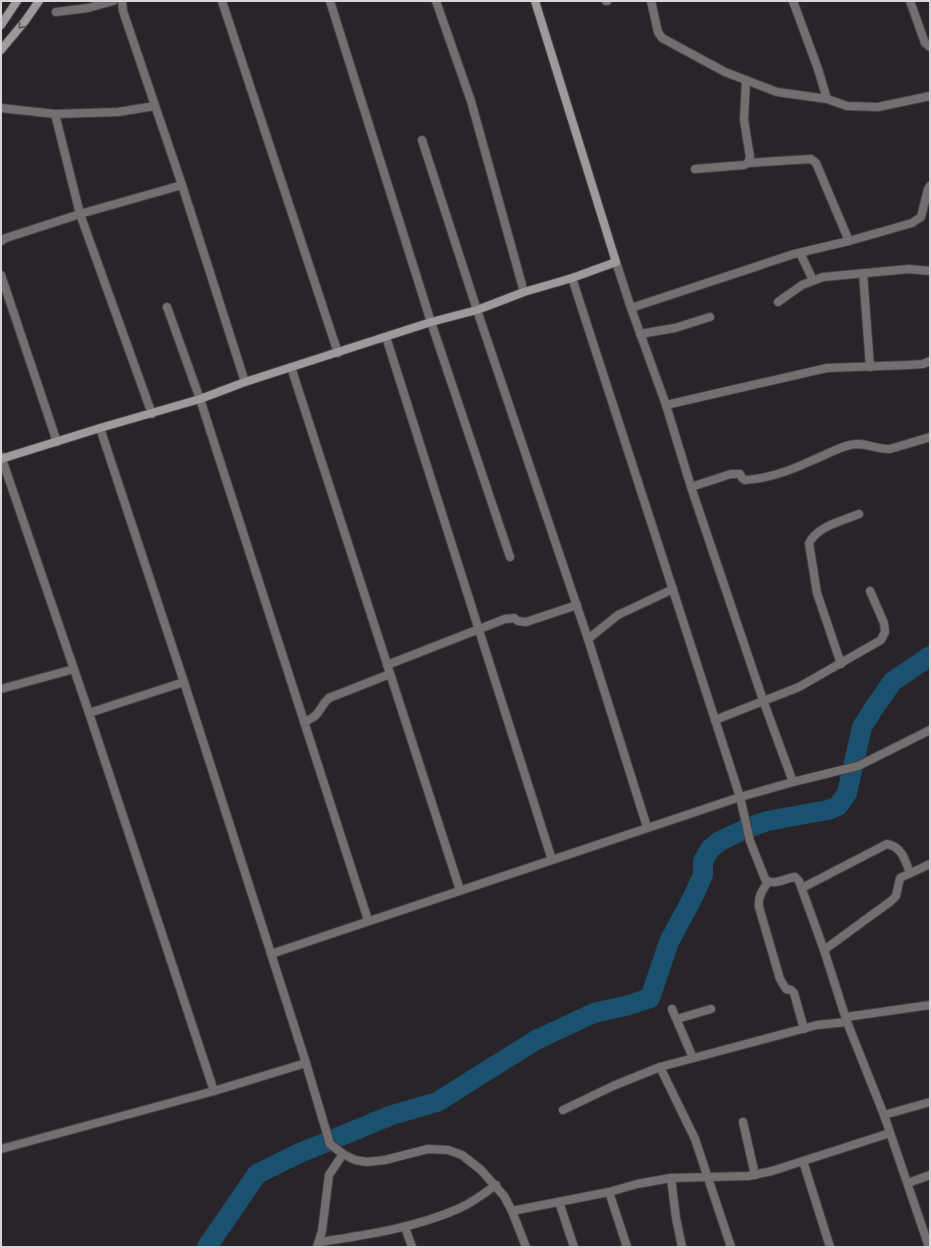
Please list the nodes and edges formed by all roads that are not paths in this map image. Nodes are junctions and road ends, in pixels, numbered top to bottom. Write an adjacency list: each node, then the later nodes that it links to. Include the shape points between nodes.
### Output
1 (17, 1): 13 (street)
2 (39, 1): 15 (street, one-way to 15)
3 (113, 1): 12 (street, via 88,8)
4 (122, 1): 19 (street, via 123,11)
5 (222, 1): 47 (street)
6 (330, 1): 44 (street)
7 (436, 1): 38 (street, via 471,101)
8 (535, 1): 31 (street)
9 (651, 1): 16 (street, via 658,32 662,38 725,72)
10 (793, 1): 18 (street)
11 (910, 1): 14 (street, via 925,43)
12 (56, 12)
13 (1, 25)
14 (930, 47)
15 (1, 50)
16 (746, 80): 18 (street, via 777,92); 23 (street, via 744,120 750,157)
17 (930, 96): 18 (street, via 878,107 847,106)
18 (827, 99)
19 (156, 106): 21 (street, via 118,112); 25 (street)
20 (1, 108): 21 (street)
21 (55, 114): 27 (street)
22 (422, 140): 42 (street)
23 (748, 163): 24 (street); 29 (street, via 811,159 816,163)
24 (695, 169)
25 (182, 185): 27 (street); 51 (street)
26 (930, 186): 29 (street, via 921,217 917,220)
27 (80, 214): 28 (street); 54 (street)
28 (1, 241)
29 (849, 241): 30 (street)
30 (800, 253): 36 (street); 41 (street)
31 (616, 262): 35 (street); 41 (street)
32 (930, 271): 33 (street, via 909,269)
33 (864, 274): 36 (street); 49 (street)
34 (1, 275): 37 (street)
35 (572, 278): 38 (street); 62 (street)
36 (813, 280): 39 (street, via 802,284)
37 (3, 289): 57 (street)
38 (524, 292): 42 (street)
39 (778, 302)
40 (167, 307): 52 (street)
41 (631, 308): 45 (street)
42 (477, 310): 44 (street); 64 (street)
43 (710, 317): 45 (street, via 675,328)
44 (432, 322): 46 (street); 61 (street)
45 (640, 334): 53 (street)
46 (386, 337): 47 (street); 65 (street)
47 (338, 353): 50 (street)
48 (930, 361): 49 (street, via 923,364)
49 (870, 367): 53 (street, via 826,368)
50 (291, 368): 51 (street); 68 (street)
51 (245, 382): 52 (street)
52 (200, 399): 54 (street); 76 (street)
53 (666, 405): 59 (street)
54 (152, 414): 55 (street)
55 (100, 428): 57 (street); 71 (street)
56 (930, 437): 59 (street, via 883,450 857,443 851,444 784,472 745,480 740,474 731,474)
57 (58, 442): 58 (street)
58 (1, 458): 69 (street)
59 (691, 487): 73 (street)
60 (859, 514): 67 (street, via 818,531 809,543 817,593)
61 (510, 556)
62 (673, 589): 66 (street, via 618,615); 75 (street)
63 (870, 591): 67 (street, via 884,623 885,632 881,640)
64 (576, 605): 65 (street, via 526,622 509,618); 66 (street)
65 (479, 630): 68 (street); 81 (street)
66 (588, 638): 80 (street)
67 (841, 664): 73 (street, via 799,687)
68 (387, 665): 70 (street)
69 (74, 669): 72 (street); 74 (street)
70 (390, 674): 76 (street, via 329,698 318,715); 86 (street)
71 (184, 682): 74 (street); 89 (street)
72 (1, 689)
73 (763, 700): 75 (street); 78 (street)
74 (90, 713): 99 (street)
75 (715, 720): 79 (street)
76 (304, 722): 87 (street)
77 (930, 730): 78 (street, via 858,766)
78 (793, 782): 79 (street)
79 (740, 797): 80 (street); 84 (street, via 750,841)
80 (647, 827): 81 (street)
81 (552, 860): 86 (street)
82 (930, 864): 83 (street)
83 (910, 873): 85 (street, via 900,850 887,844); 88 (street, via 900,878 896,896 891,901)
84 (768, 882): 85 (street, via 795,877); 95 (street, via 760,894 759,907 780,980 786,989 794,993)
85 (802, 888): 88 (street)
86 (460, 890): 87 (street)
87 (368, 920): 89 (street)
88 (824, 950): 94 (street)
89 (271, 954): 97 (street)
90 (930, 1005): 94 (street)
91 (672, 1009): 93 (street)
92 (711, 1009): 93 (street)
93 (677, 1019): 96 (street)
94 (846, 1020): 95 (street); 102 (street)
95 (804, 1029): 96 (street)
96 (693, 1058): 98 (street)
97 (306, 1063): 99 (street); 106 (street, via 330,1144)
98 (660, 1067): 101 (street); 110 (street, via 695,1139)
99 (214, 1091): 105 (street)
100 (930, 1102): 102 (street)
101 (563, 1110)
102 (884, 1115): 104 (street)
103 (742, 1122): 108 (street)
104 (890, 1133): 107 (street); 112 (street)
105 (1, 1149)
106 (343, 1154): 113 (street, via 367,1162 428,1149 448,1150 473,1162); 118 (street, via 329,1175 324,1221)
107 (803, 1161): 108 (street); 125 (street)
108 (755, 1175): 110 (street)
109 (930, 1175): 112 (street)
110 (709, 1177): 111 (street); 124 (street)
111 (671, 1178): 114 (street); 123 (street)
112 (908, 1183): 126 (street)
113 (496, 1185): 116 (street); 117 (street, via 460,1208)
114 (609, 1192): 115 (street); 122 (street)
115 (559, 1202): 116 (street); 121 (street)
116 (512, 1211): 120 (street)
117 (405, 1227): 118 (street); 119 (street)
118 (318, 1244)
119 (412, 1247)
120 (526, 1247)
121 (574, 1247)
122 (627, 1247)
123 (682, 1247)
124 (731, 1247)
125 (830, 1247)
126 (929, 1247)

